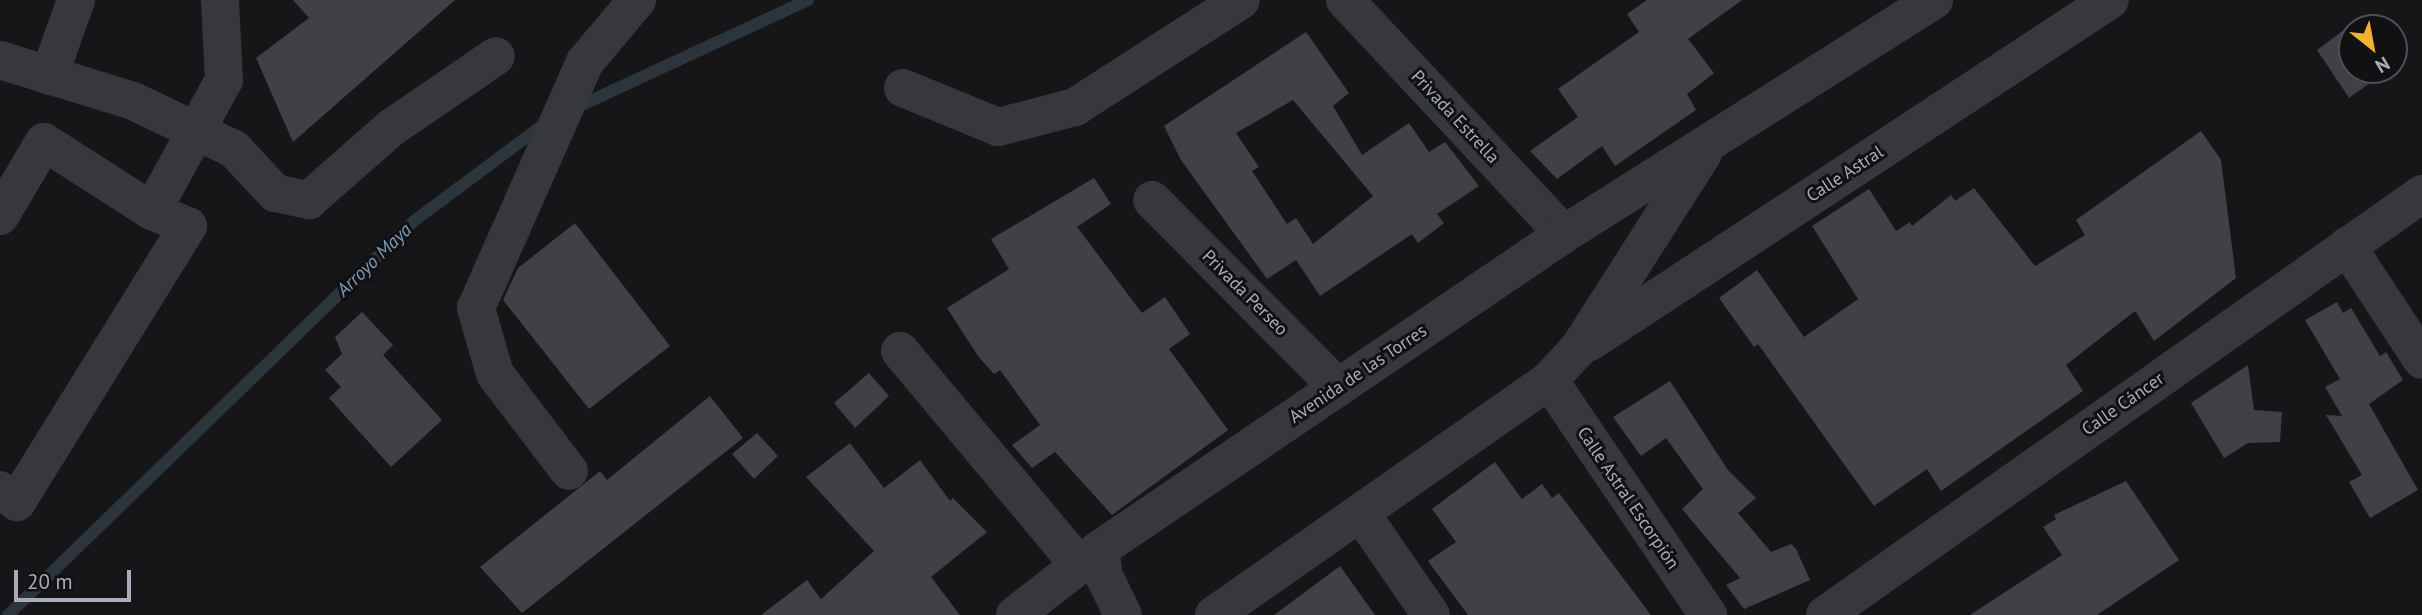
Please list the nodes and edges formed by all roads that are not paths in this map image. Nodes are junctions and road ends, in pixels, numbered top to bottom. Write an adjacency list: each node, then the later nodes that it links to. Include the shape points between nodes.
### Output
1 (76, 0): 10 (street)
2 (220, 0): 12 (street, via 224,80)
3 (637, 0): 25 (street, via 586,62 476,309 495,374)
4 (1241, 0): 11 (street, via 1075,107 998,127)
5 (1345, 0): 18 (street, Privada Estrella)
6 (1934, 0): 13 (street, Avenida de las Torres)
7 (2110, 0): 20 (street, Calle Astral)
8 (496, 56): 12 (street, via 391,128 310,200 275,193 234,149)
9 (0, 60): 10 (street)
10 (49, 76): 12 (street, via 134,101)
11 (903, 88)
12 (198, 132): 16 (street)
13 (1708, 145): 18 (street, Avenida de las Torres); 20 (street, Avenida de las Torres)
14 (2422, 194): 19 (street, Calle Cáncer)
15 (1152, 200): 24 (street, Privada Perseo)
16 (152, 211): 17 (street, via 44,142); 26 (street, via 188,226 17,502)
17 (0, 216)
18 (1564, 234): 24 (street, Avenida de las Torres)
19 (2347, 246): 22 (street); 34 (street, Calle Cáncer)
20 (1579, 348): 23 (street, Avenida de las Torres)
21 (900, 351): 28 (street)
22 (2422, 360)
23 (1549, 380): 27 (street, Avenida de las Torres); 33 (street, Calle Astral Escorpión)
24 (1338, 387): 28 (street, Avenida de las Torres)
25 (569, 471)
26 (0, 490)
27 (1362, 515): 31 (street, Avenida de las Torres); 32 (street)
28 (1089, 557): 29 (street, Avenida de las Torres); 30 (street)
29 (1016, 615)
30 (1123, 615)
31 (1214, 615)
32 (1431, 615)
33 (1708, 615)
34 (1825, 615)

